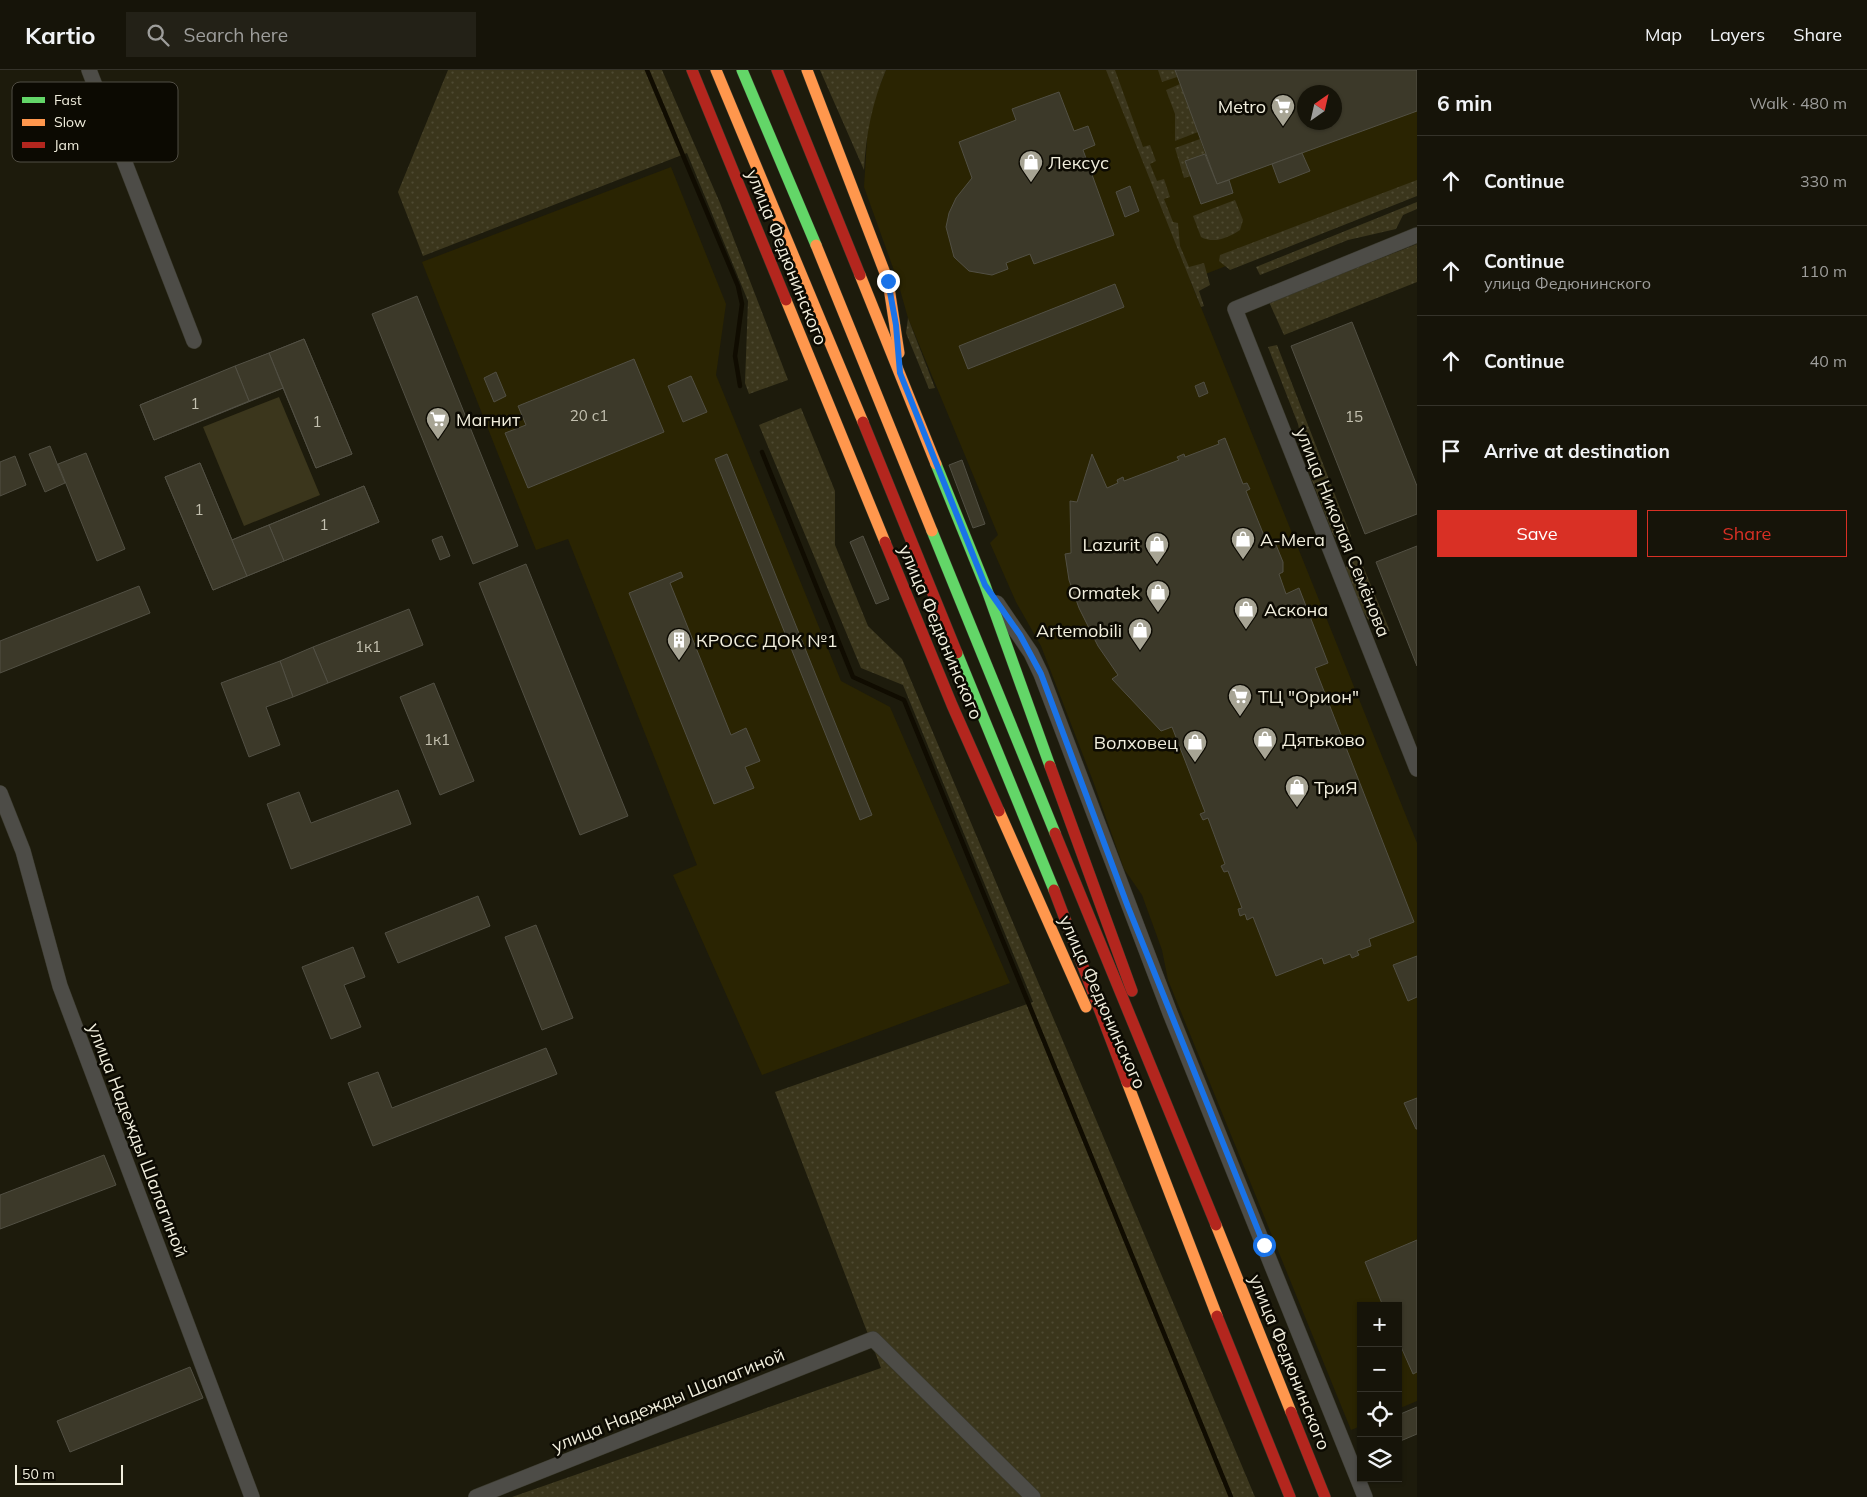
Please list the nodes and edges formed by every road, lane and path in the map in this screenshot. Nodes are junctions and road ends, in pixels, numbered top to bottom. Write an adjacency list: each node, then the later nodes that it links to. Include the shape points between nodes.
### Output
1 (89, 70): 7 (street)
2 (692, 70): 16 (main road, улица Федюнинского, via 952,705)
3 (716, 70): 16 (main road, улица Федюнинского, via 1074,940)
4 (742, 70): 15 (main road, улица Федюнинского)
5 (777, 70): 11 (main road, улица Федюнинского)
6 (807, 70): 11 (main road, via 888,281)
7 (94, 82)
8 (125, 162): 10 (street)
9 (1417, 235): 13 (street, улица Николая Семёнова, via 1235,309)
10 (194, 341)
11 (900, 373): 12 (main road, улица Федюнинского)
12 (985, 585): 15 (main road, улица Федюнинского, via 1110,926); 22 (street, via 1020,635 1041,674 1163,995)
13 (1417, 769)
14 (0, 793): 17 (street, улица Надежды Шалагиной, via 23,851 60,986)
15 (1200, 1185): 21 (main road, улица Федюнинского)
16 (1171, 1201): 20 (main road, улица Федюнинского)
17 (252, 1497)
18 (476, 1497): 19 (street, улица Надежды Шалагиной, via 873,1339)
19 (1033, 1497)
20 (1290, 1497)
21 (1325, 1497)
22 (1365, 1497)

